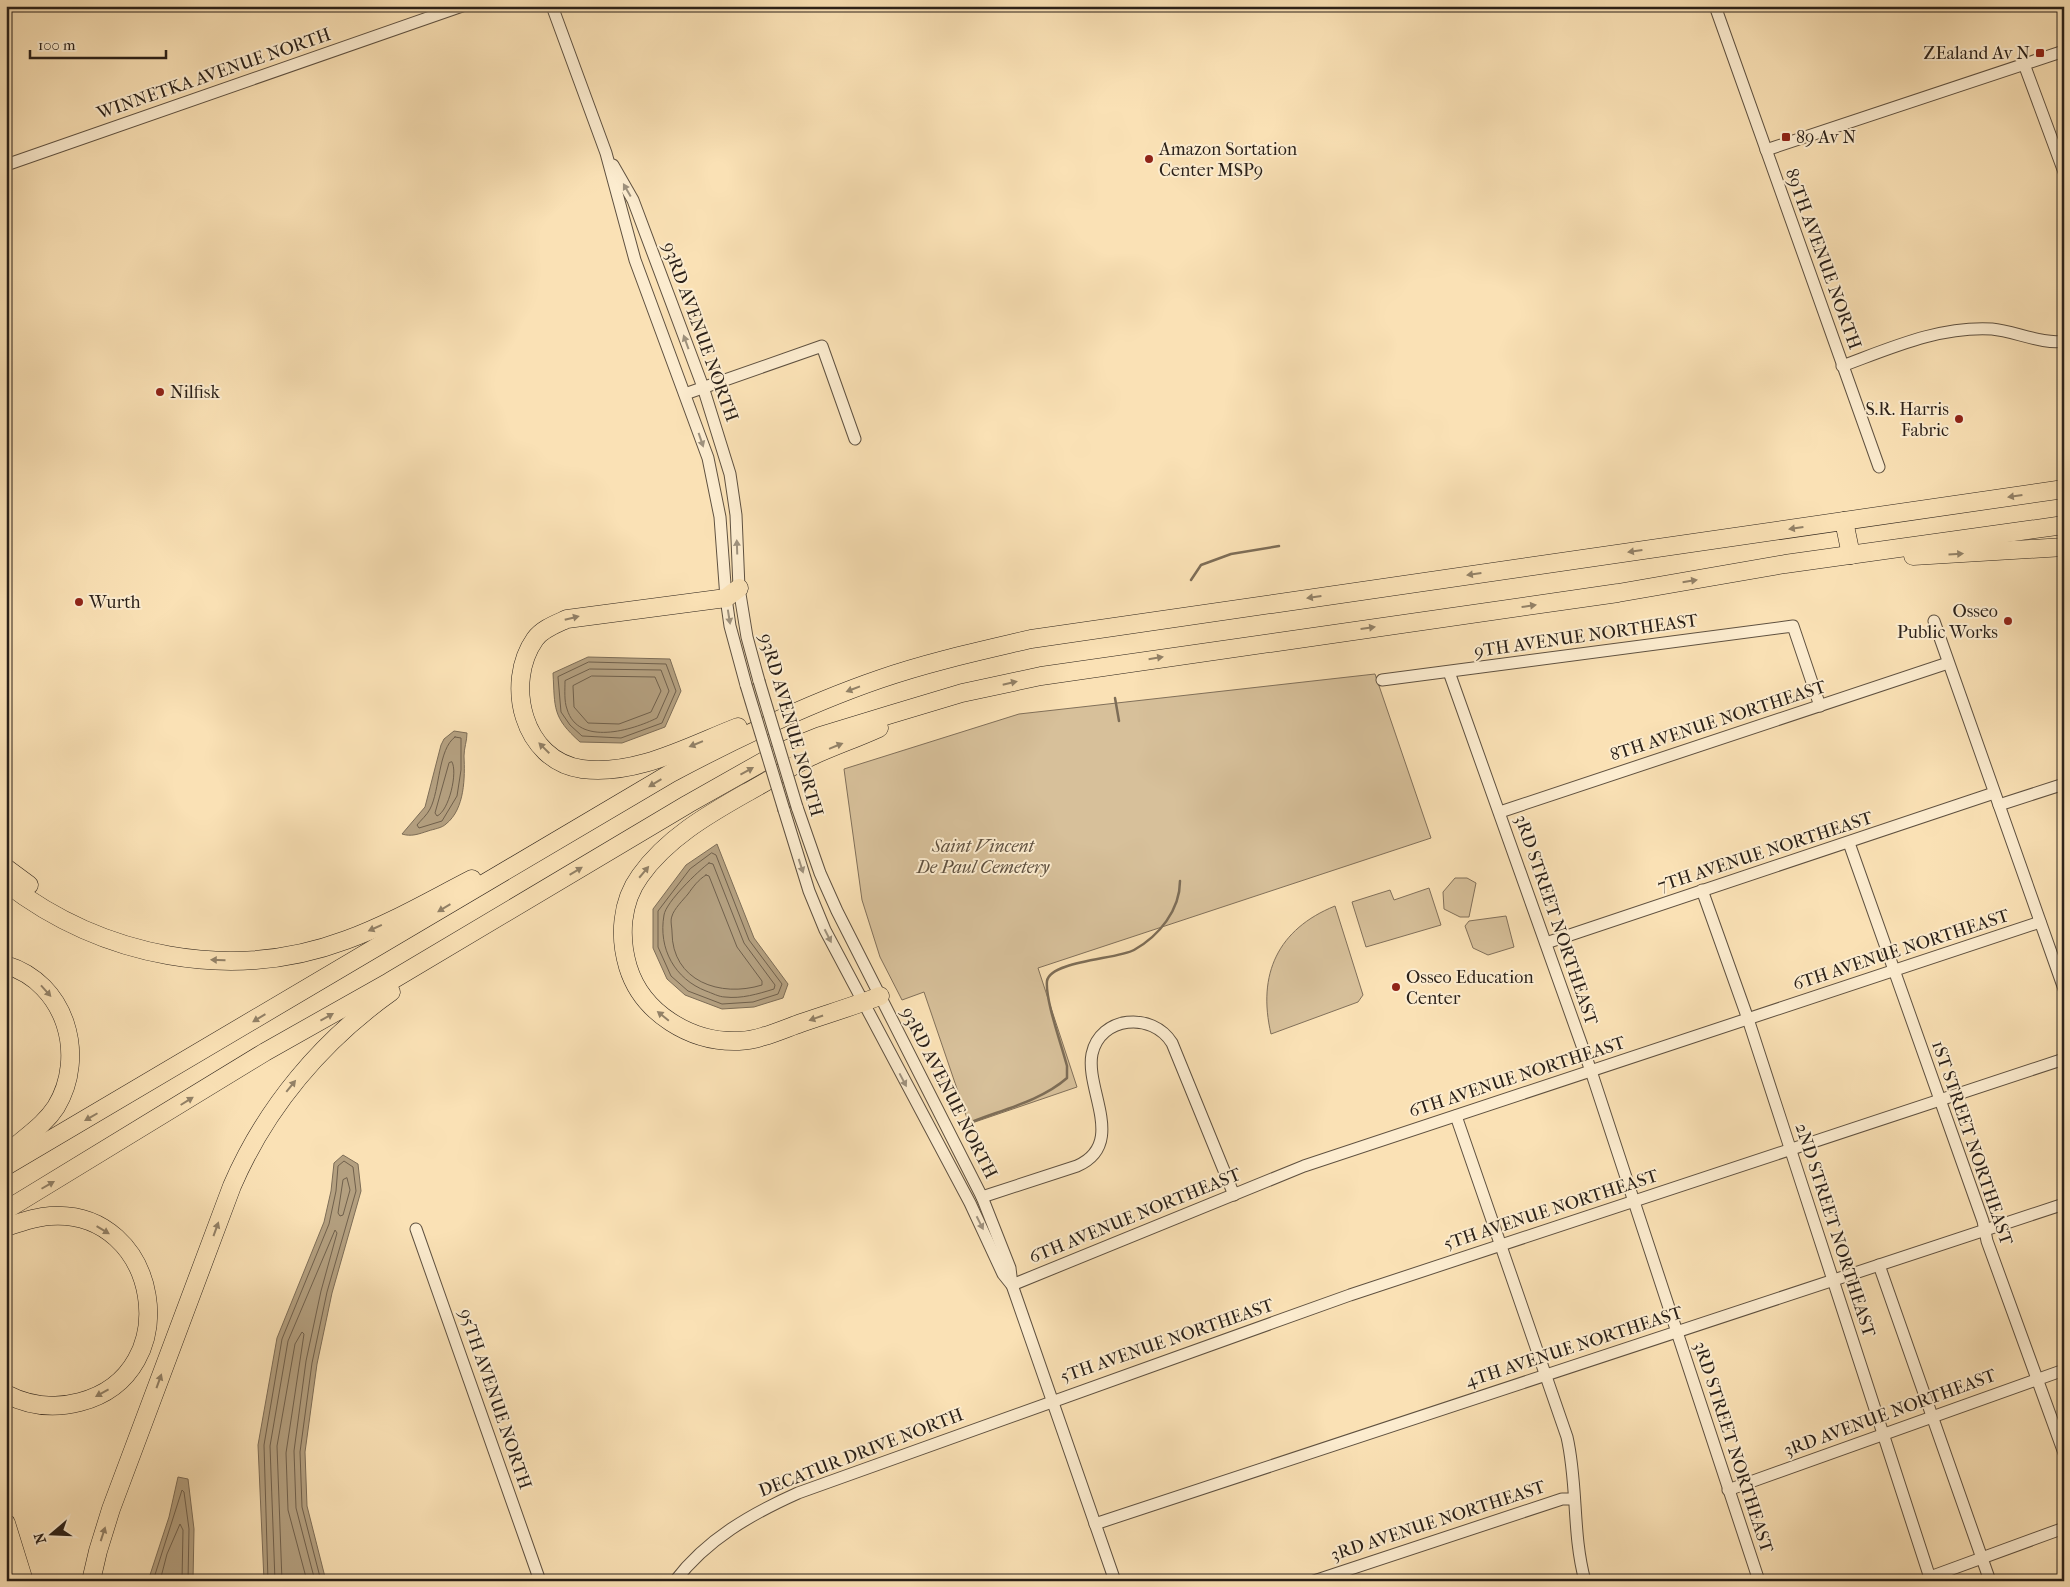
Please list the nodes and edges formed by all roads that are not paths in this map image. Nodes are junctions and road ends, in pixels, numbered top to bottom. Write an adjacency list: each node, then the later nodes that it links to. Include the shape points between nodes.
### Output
1 (462, 6): 8 (street, WINNETKA AVENUE NORTH)
2 (552, 6): 7 (street, 93RD AVENUE NORTH)
3 (1715, 6): 6 (street, 89TH AVENUE NORTH)
4 (2064, 51): 5 (street)
5 (2024, 64): 6 (street); 9 (street)
6 (1766, 150): 11 (street, 89TH AVENUE NORTH)
7 (606, 153): 12 (street, 93RD AVENUE NORTH, one-way to 7, via 633,200); 13 (street, 93RD AVENUE NORTH, via 635,260)
8 (6, 165)
9 (2064, 172)
10 (2064, 341): 11 (street, via 2046,341 1993,329 1962,330 1927,336)
11 (1842, 366): 15 (street, 89TH AVENUE NORTH)
12 (703, 387): 13 (street); 14 (street, via 822,346); 22 (street, 93RD AVENUE NORTH, one-way to 12, via 736,515 730,474)
13 (685, 394): 22 (street, 93RD AVENUE NORTH, one-way to 22, via 708,458)
14 (855, 439)
15 (1879, 467)
16 (2064, 489): 17 (highway, one-way to 17)
17 (1844, 521): 20 (highway); 28 (highway, one-way to 28, via 1031,639 949,658)
18 (2064, 525): 20 (highway)
19 (2064, 547): 21 (highway, one-way to 19)
20 (1851, 555): 21 (highway)
21 (1785, 564): 27 (highway, one-way to 21, via 1050,674 1590,597)
22 (732, 593): 28 (highway, one-way to 22, via 753,720 641,764 608,771 580,769 559,761 542,749 529,730 521,706 519,676 536,638 549,628 567,619); 46 (street, 93RD AVENUE NORTH, bridge, via 820,874); 47 (street, 93RD AVENUE NORTH, one-way to 47, bridge, via 731,632 806,883)
23 (1934, 621): 24 (street)
24 (1948, 663): 29 (street, 8TH AVENUE NORTHEAST); 31 (street)
25 (1450, 672): 26 (street, 9TH AVENUE NORTHEAST); 29 (street, 9TH AVENUE NORTHEAST, via 1793,626); 33 (street, 3RD STREET NORTHEAST)
26 (1382, 680)
27 (962, 693): 39 (highway, one-way to 27, via 780,752 820,736); 47 (highway, one-way to 27, via 741,1041 693,1035 668,1021 647,1003 631,977 622,937 628,898 639,876 693,824 812,756)
28 (808, 706): 34 (highway, one-way to 34, via 728,743)
29 (1820, 706): 33 (street, 8TH AVENUE NORTHEAST)
30 (2064, 784): 32 (street)
31 (1994, 793): 32 (street); 35 (street, 7TH AVENUE NORTHEAST)
32 (1999, 805): 40 (street)
33 (1500, 812): 42 (street, 3RD STREET NORTHEAST)
34 (576, 830): 41 (highway, one-way to 41, via 379,926 320,948 265,958 214,960 156,954); 55 (highway, one-way to 55)
35 (1849, 843): 38 (street, 7TH AVENUE NORTHEAST); 44 (street, 1ST STREET NORTHEAST)
36 (6, 868): 41 (highway)
37 (6, 883): 41 (highway, via 59,918)
38 (1702, 890): 42 (street, 7TH AVENUE NORTHEAST); 48 (street, 2ND STREET NORTHEAST)
39 (534, 896): 60 (highway, one-way to 39, via 265,1052); 85 (highway, one-way to 39, via 111,1509 228,1195 264,1122 312,1062 360,1016 396,988)
40 (2040, 922): 44 (street, 6TH AVENUE NORTHEAST); 45 (street)
41 (110, 940)
42 (1546, 943): 50 (street, 3RD STREET NORTHEAST)
43 (6, 965): 54 (highway, one-way to 54, via 35,981 57,1004 68,1030 72,1058 66,1085 56,1108 35,1132)
44 (1894, 971): 48 (street, 6TH AVENUE NORTHEAST); 51 (street, 1ST STREET NORTHEAST)
45 (2064, 989)
46 (880, 996): 47 (highway); 57 (street, 93RD AVENUE NORTH)
47 (863, 1003): 67 (street, 93RD AVENUE NORTH, one-way to 67, via 970,1203 1003,1274)
48 (1748, 1019): 50 (street, 6TH AVENUE NORTHEAST); 53 (street, 2ND STREET NORTHEAST)
49 (2064, 1059): 51 (street, 5TH AVENUE NORTHEAST)
50 (1591, 1071): 52 (street, 6TH AVENUE NORTHEAST); 58 (street, 3RD STREET NORTHEAST)
51 (1941, 1100): 53 (street, 5TH AVENUE NORTHEAST); 63 (street, 1ST STREET NORTHEAST)
52 (1456, 1116): 56 (street, 6TH AVENUE NORTHEAST, via 1304,1166); 64 (street)
53 (1791, 1150): 58 (street, 5TH AVENUE NORTHEAST); 66 (street, 2ND STREET NORTHEAST)
54 (6, 1155)
55 (6, 1166)
56 (1234, 1195): 57 (street, via 1172,1044 1159,1028 1139,1021 1108,1030 1095,1046 1092,1066 1102,1128 1094,1154 1077,1166); 67 (street, 6TH AVENUE NORTHEAST)
57 (982, 1197): 67 (street, 93RD AVENUE NORTH, via 1010,1268)
58 (1634, 1201): 64 (street, 5TH AVENUE NORTHEAST); 68 (street, 3RD STREET NORTHEAST)
59 (2064, 1204): 63 (street, 4TH AVENUE NORTHEAST)
60 (6, 1210)
61 (6, 1227): 72 (highway, one-way to 72, via 51,1216 75,1218 103,1229 124,1246 138,1265 147,1288 149,1312 147,1334 136,1361 118,1381 98,1396 72,1404 46,1406)
62 (416, 1229): 86 (street, 95TH AVENUE NORTH)
63 (1985, 1230): 65 (street, 4TH AVENUE NORTHEAST); 71 (street, 1ST STREET NORTHEAST)
64 (1501, 1245): 70 (street); 73 (street, 5TH AVENUE NORTHEAST)
65 (1879, 1265): 66 (street, 4TH AVENUE NORTHEAST); 74 (street)
66 (1834, 1280): 68 (street, 4TH AVENUE NORTHEAST); 75 (street, 2ND STREET NORTHEAST)
67 (1012, 1285): 73 (street, 93RD AVENUE NORTH)
68 (1677, 1332): 70 (street, 4TH AVENUE NORTHEAST); 77 (street, 3RD STREET NORTHEAST)
69 (2064, 1370): 71 (street, 3RD AVENUE NORTHEAST)
70 (1546, 1375): 78 (street, via 1572,1458); 80 (street, 4TH AVENUE NORTHEAST)
71 (2037, 1380): 74 (street, 3RD AVENUE NORTHEAST); 76 (street, 1ST STREET NORTHEAST)
72 (6, 1394)
73 (1051, 1401): 80 (street, 93RD AVENUE NORTH); 87 (street, DECATUR DRIVE NORTH, via 766,1507 712,1542)
74 (1932, 1417): 75 (street, 3RD AVENUE NORTHEAST); 82 (street)
75 (1883, 1435): 77 (street, 3RD AVENUE NORTHEAST); 83 (street, 2ND STREET NORTHEAST)
76 (2064, 1453)
77 (1728, 1490): 91 (street, 3RD STREET NORTHEAST)
78 (1574, 1499): 89 (street, 3RD AVENUE NORTHEAST, via 1562,1499); 90 (street, via 1579,1558)
79 (6, 1523): 84 (highway)
80 (1095, 1524): 88 (street, 93RD AVENUE NORTH)
81 (2064, 1528): 82 (street)
82 (1982, 1559): 83 (street); 92 (street)
83 (1930, 1579)
84 (24, 1581)
85 (91, 1581)
86 (540, 1581)
87 (675, 1581)
88 (1115, 1581)
89 (1314, 1581)
90 (1586, 1581)
91 (1759, 1581)
92 (1990, 1581)

